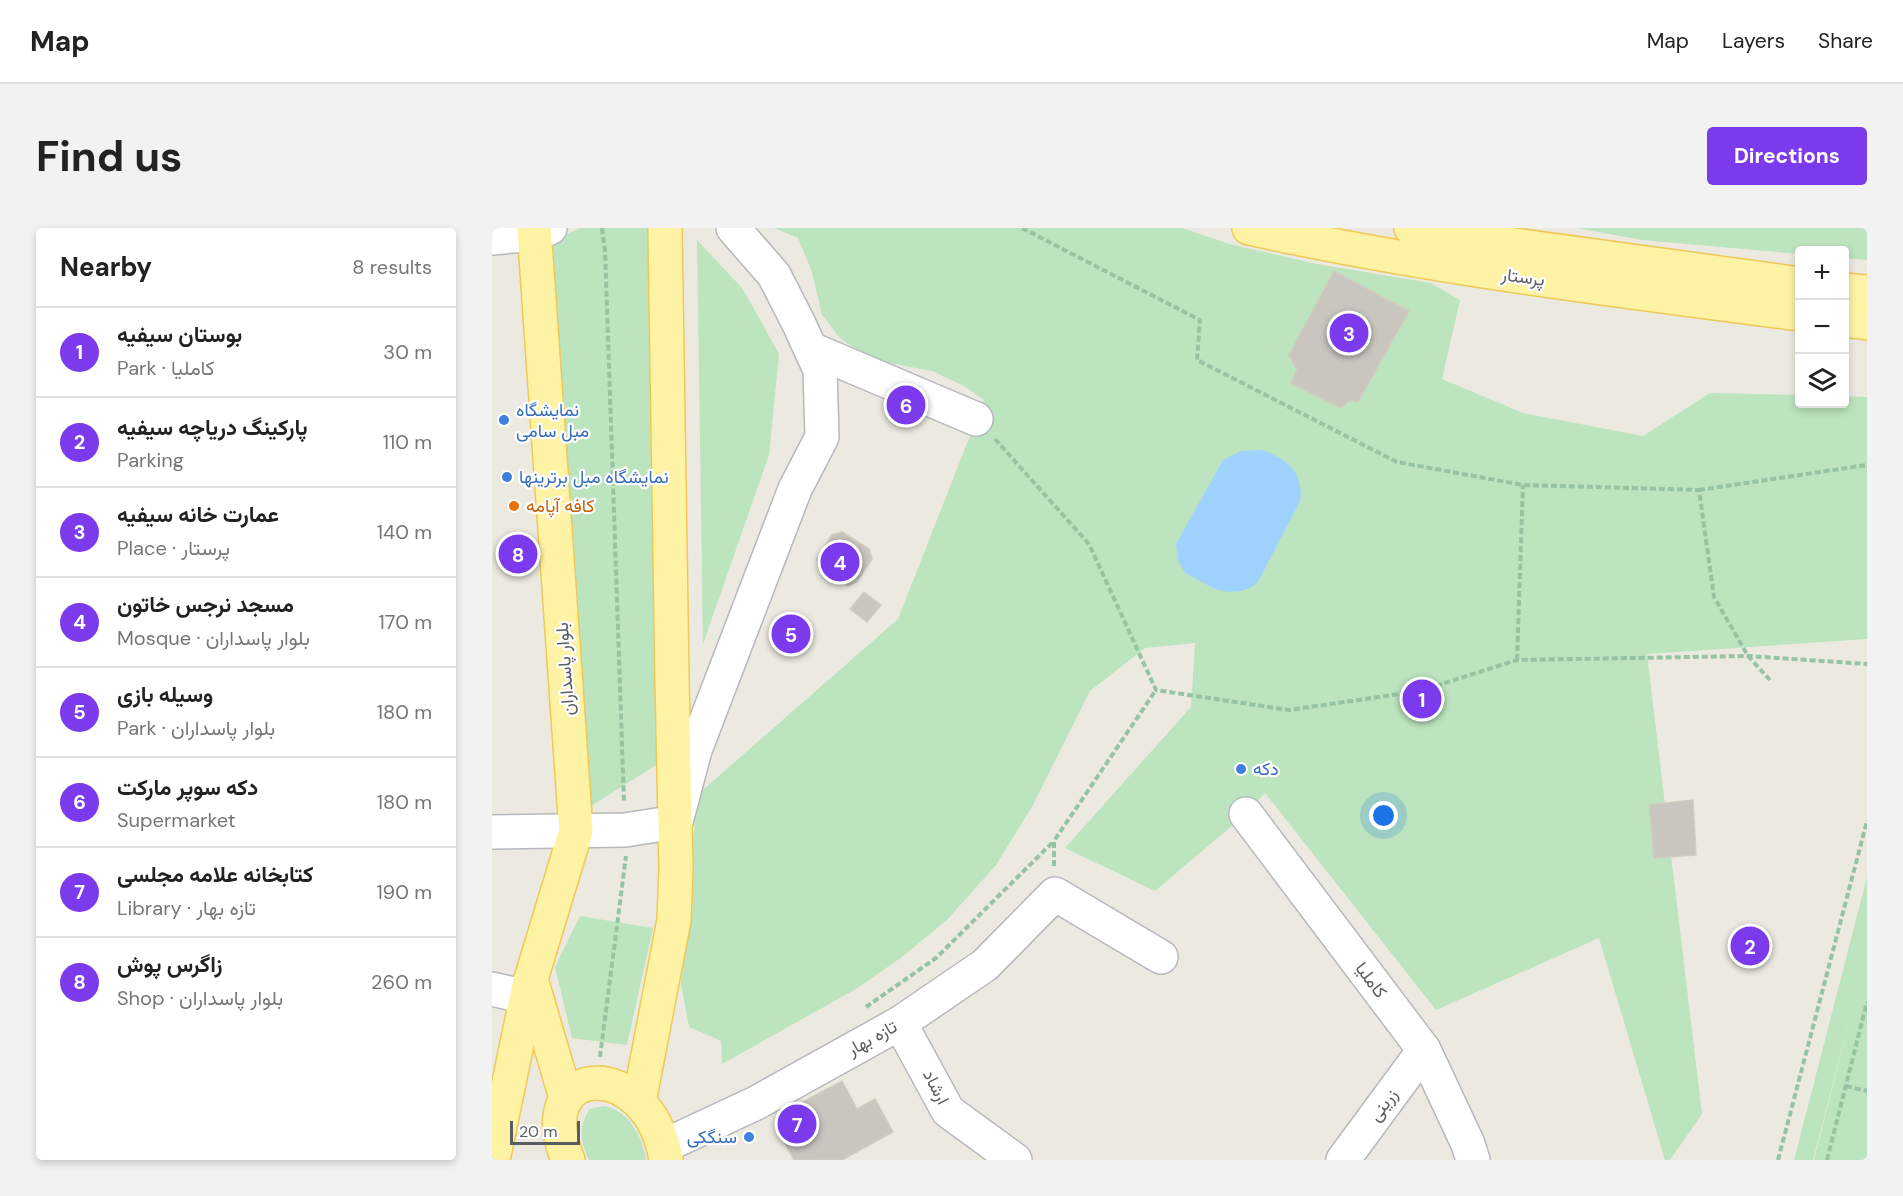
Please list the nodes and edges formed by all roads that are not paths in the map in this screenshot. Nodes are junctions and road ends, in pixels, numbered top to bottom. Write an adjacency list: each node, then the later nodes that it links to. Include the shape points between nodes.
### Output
1 (665, 228): 16 (main road)
2 (732, 228): 13 (street, via 774,275)
3 (1249, 228): 10 (main road, پرستار, via 1454,267)
4 (1411, 228): 7 (main road, پرستار)
5 (540, 230): 6 (street); 17 (main road, بلوار پاسداران)
6 (492, 238)
7 (1795, 283)
8 (1849, 290): 9 (main road)
9 (1867, 292)
10 (1795, 313)
11 (1849, 321): 12 (main road)
12 (1867, 323)
13 (811, 350): 14 (street); 16 (street, via 820,370 822,437 795,489 695,750)
14 (976, 419)
15 (1246, 814): 23 (street, کاملیا)
16 (676, 822): 17 (street, via 625,830); 25 (main road, via 674,920)
17 (576, 831): 18 (street); 20 (main road, بلوار پاسداران)
18 (492, 832)
19 (1161, 957): 22 (street, تازه بهار, via 1055,894 985,965)
20 (529, 988): 21 (street); 24 (main road); 28 (main road, بلوار پاسداران)
21 (492, 989)
22 (900, 1023): 26 (street, تازه بهار); 29 (street, ارشاد, via 948,1111)
23 (1424, 1050): 30 (street, زرینی); 31 (street, کاملیا)
24 (566, 1098): 25 (main road, via 579,1086 597,1081 614,1085); 27 (main road, via 560,1115)
25 (639, 1102): 26 (main road, via 654,1123)
26 (665, 1153)
27 (559, 1155)
28 (493, 1160)
29 (1015, 1160)
30 (1343, 1160)
31 (1473, 1160)

